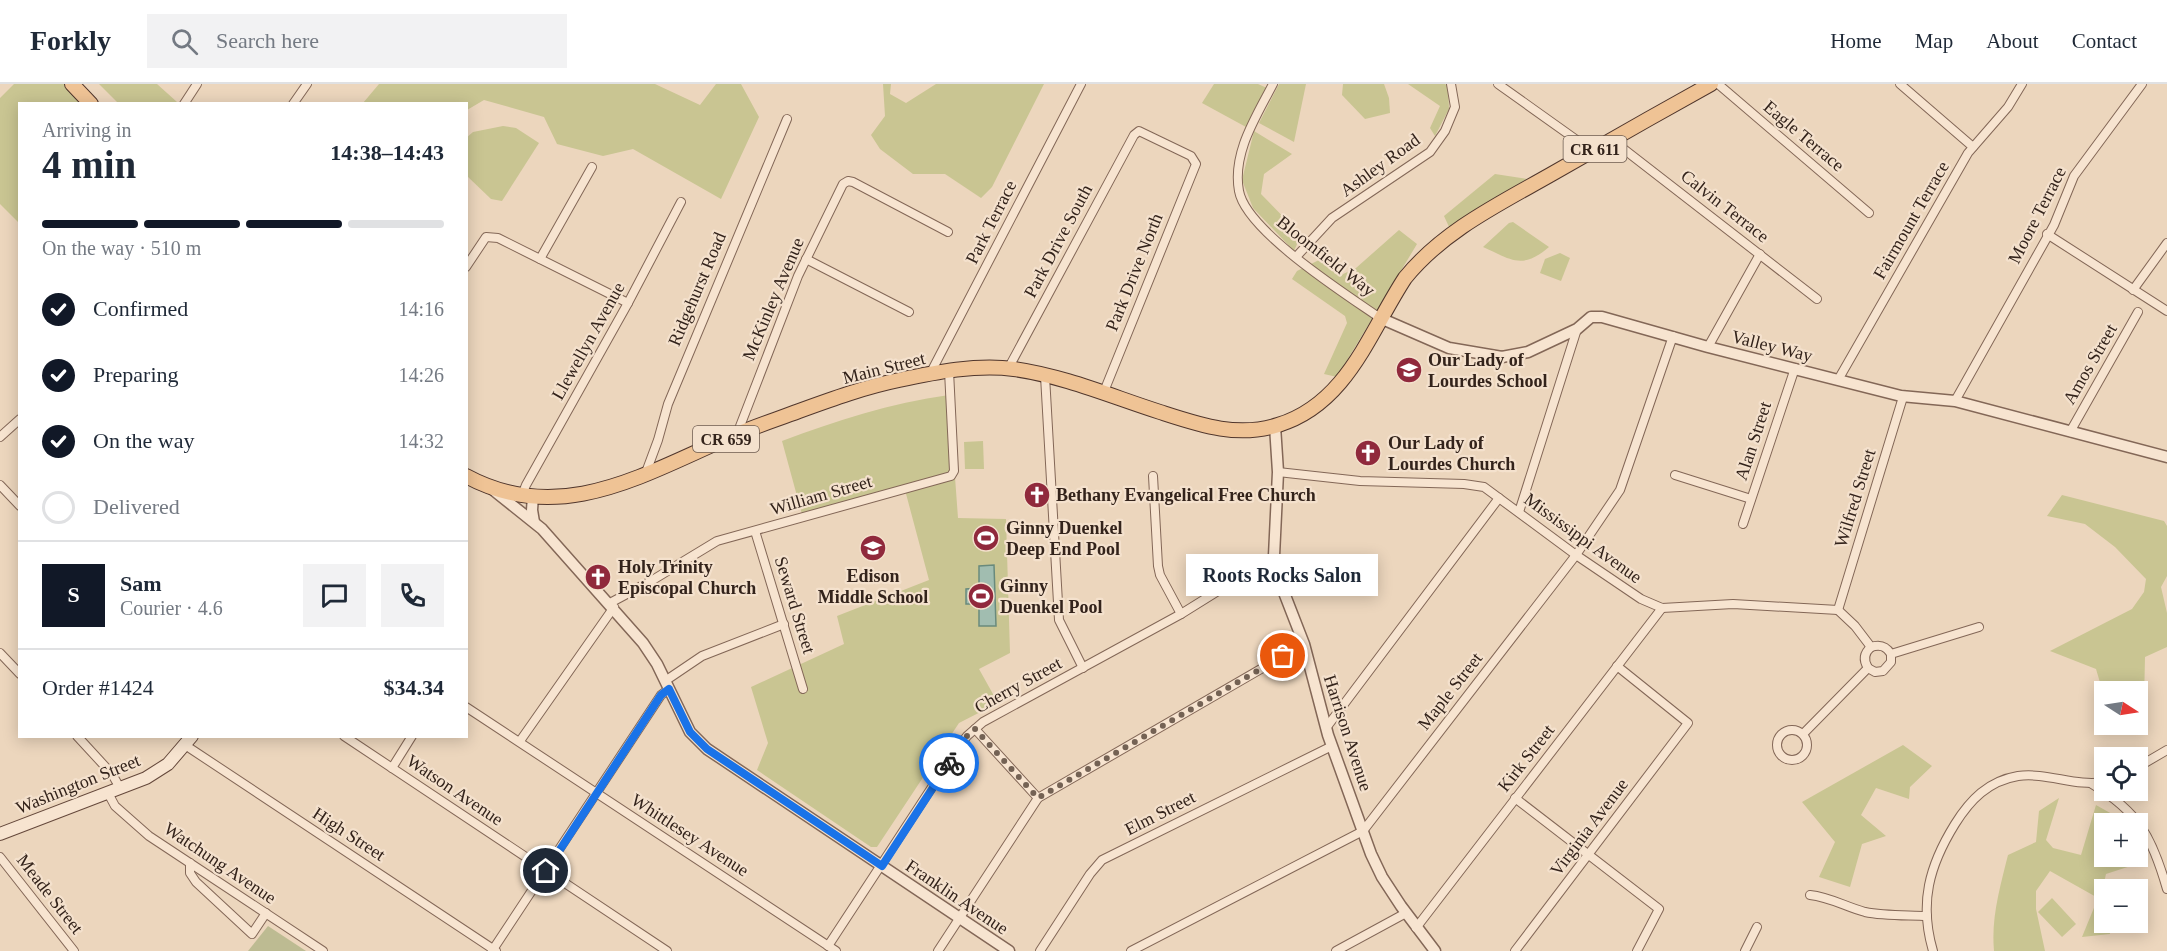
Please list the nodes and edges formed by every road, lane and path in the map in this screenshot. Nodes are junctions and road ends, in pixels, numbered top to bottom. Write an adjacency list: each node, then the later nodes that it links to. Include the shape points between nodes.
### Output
1 (72, 84): 13 (main road)
2 (197, 84): 14 (street)
3 (307, 84): 15 (street)
4 (1081, 84): 45 (street, Park Terrace)
5 (1273, 84): 28 (street, Bloomfield Way, via 1241,153 1239,193 1262,228)
6 (1451, 84): 28 (street, Ashley Road, via 1455,107 1430,152 1332,218)
7 (1498, 84): 20 (street)
8 (1711, 84): 18 (main road, CR 611)
9 (1718, 84): 23 (street, Eagle Terrace)
10 (1900, 84): 19 (street)
11 (2022, 84): 19 (street, Fairmount Terrace, via 2008,107)
12 (2142, 84): 25 (street, Moore Terrace, via 2074,176)
13 (89, 102)
14 (185, 102)
15 (294, 102)
16 (787, 118): 60 (street, Ridgehurst Road, via 668,404)
17 (1139, 131): 43 (street, Park Drive South); 48 (street, Park Drive North, via 1191,156 1196,164)
18 (1612, 140): 20 (main road, CR 611); 27 (street, Calvin Terrace)
19 (1973, 147): 47 (street, Fairmount Terrace)
20 (1592, 151): 38 (main road, CR 611, via 1479,215 1440,242 1416,264)
21 (592, 167): 29 (street)
22 (681, 202): 34 (street, Llewellyn Avenue)
23 (1869, 213)
24 (948, 232): 30 (street, McKinley Avenue, via 848,181)
25 (2047, 234): 32 (street); 50 (street, Moore Terrace)
26 (2167, 243): 32 (street)
27 (1760, 254): 33 (street, Calvin Terrace); 41 (street)
28 (1296, 257): 38 (street, Bloomfield Way)
29 (540, 259): 31 (street, via 498,238 486,237); 34 (street)
30 (806, 259): 35 (street); 54 (street, McKinley Avenue)
31 (468, 264)
32 (2133, 290): 37 (street)
33 (1817, 299)
34 (628, 303): 64 (street, Llewellyn Avenue, via 526,483)
35 (909, 312)
36 (2138, 312): 53 (street, Amos Street)
37 (2167, 312)
38 (1380, 318): 39 (street, Valley Way, via 1449,348 1502,357 1528,352); 52 (main road, CR 611, via 1352,368 1328,397 1299,417)
39 (1577, 329): 40 (street, Valley Way, via 1591,317 1602,317); 68 (street)
40 (1673, 336): 41 (street, Valley Way); 72 (street, Maple Street, via 1620,490)
41 (1708, 347): 42 (street, Valley Way)
42 (1795, 368): 47 (street, Valley Way); 66 (street, Alan Street)
43 (1008, 369): 44 (main road, Main Street / CR 659); 46 (main road, Main Street / CR 659)
44 (949, 371): 45 (main road, Main Street / CR 659); 71 (street, William Street, via 954,471 951,476)
45 (930, 374): 54 (main road, Main Street / CR 659, via 849,393)
46 (1045, 376): 48 (main road, Main Street / CR 659); 85 (street, via 1059,620)
47 (1838, 380): 49 (street, Valley Way)
48 (1102, 394): 52 (main road, Main Street / CR 659, via 1216,429)
49 (1904, 397): 50 (street, Valley Way); 76 (street, Wilfred Street)
50 (1955, 401): 53 (street, Valley Way)
51 (18, 421): 55 (street)
52 (1275, 426): 57 (street)
53 (2070, 432): 56 (street, Valley Way)
54 (736, 434): 60 (main road, Main Street / CR 659)
55 (0, 436)
56 (2167, 457)
57 (1278, 472): 65 (street, Mississippi Avenue, via 1360,481 1477,485 1490,489); 73 (street, Harrison Avenue)
58 (1675, 475): 66 (street)
59 (468, 476): 63 (main road, Main Street / CR 659)
60 (644, 476): 64 (main road, Main Street / CR 659, via 596,492)
61 (1153, 476): 77 (street, via 1158,566)
62 (0, 485): 67 (street)
63 (490, 486): 64 (main road, Main Street / CR 659); 69 (street, Franklin Avenue)
64 (528, 495): 69 (street)
65 (1499, 498): 68 (street, Mississippi Avenue); 91 (street)
66 (1751, 500): 70 (street, Alan Street)
67 (18, 504)
68 (1519, 512): 72 (street, Mississippi Avenue)
69 (534, 522): 74 (street, Franklin Avenue)
70 (1743, 524)
71 (755, 531): 74 (street, William Street, via 717,541); 78 (street, Seward Street)
72 (1576, 555): 75 (street, Mississippi Avenue, via 1641,599); 108 (street, Maple Street)
73 (1274, 556): 77 (street, Cherry Street); 80 (street, Harrison Avenue)
74 (612, 605): 88 (street, Franklin Avenue, via 643,643); 98 (street, William Street)
75 (1662, 608): 76 (street, Mississippi Avenue, via 1733,604); 84 (street, Kirk Street)
76 (1838, 610): 81 (street)
77 (1181, 614): 85 (street, Cherry Street)
78 (784, 624): 88 (street, via 702,656); 89 (street, Seward Street)
79 (1979, 627): 83 (street)
80 (1304, 644): 91 (street, Harrison Avenue); 106 (street)
81 (1871, 647): 83 (street, via 1885,647); 86 (street, via 1865,654)
82 (0, 653): 87 (street)
83 (1891, 654): 86 (street, via 1892,662 1883,671)
84 (1617, 666): 107 (street, Kirk Street); 110 (street, Virginia Avenue, via 1688,723)
85 (1083, 668): 92 (street, Cherry Street)
86 (1868, 668): 93 (street)
87 (18, 672)
88 (667, 685): 105 (street); 113 (street, Franklin Avenue, via 690,732 707,749)
89 (803, 689)
90 (468, 708): 98 (street, Whittlesey Avenue)
91 (1326, 728): 99 (street, Harrison Avenue)
92 (975, 729): 106 (street); 113 (street, Cherry Street, via 957,749)
93 (1803, 734)
94 (79, 738): 104 (street, Watchung Avenue, via 112,774)
95 (347, 738): 102 (street, Watson Avenue)
96 (411, 738): 102 (street)
97 (188, 741): 104 (main road, Washington Street, via 161,769); 125 (street, High Street)
98 (520, 741): 105 (street, Whittlesey Avenue)
99 (1332, 746): 108 (street, Harrison Avenue); 131 (street, Elm Street, via 1102,860)
100 (2167, 750): 101 (street)
101 (2148, 761)
102 (392, 768): 114 (street, Watson Avenue)
103 (2092, 784): 115 (street, via 2127,808 2144,829); 120 (street, via 2027,775 2001,781 1978,794 1961,813 1940,849 1930,877)
104 (114, 790): 109 (main road, Washington Street); 112 (street, Watchung Avenue, via 115,806 144,832)
105 (597, 794): 114 (street); 124 (street, Whittlesey Avenue)
106 (1038, 798): 121 (street)
107 (1515, 798): 110 (street); 123 (street, Kirk Street)
108 (1363, 831): 119 (street, Harrison Avenue, via 1382,877); 132 (street, Maple Street)
109 (0, 834)
110 (1588, 855): 135 (street, Virginia Avenue); 136 (street, via 1659,909)
111 (0, 857): 126 (street, Meade Street)
112 (190, 863): 118 (street, Watchung Avenue); 118 (street, via 190,873 196,882 252,934)
113 (882, 866): 121 (street, Franklin Avenue); 124 (street, Cherry Street)
114 (546, 871): 125 (street); 128 (street, Watson Avenue)
115 (2165, 871): 116 (street)
116 (2167, 889)
117 (1810, 895): 120 (street, via 1867,912)
118 (266, 913): 127 (street, Watchung Avenue)
119 (1406, 913): 123 (street, Harrison Avenue); 133 (street)
120 (1927, 916): 138 (street)
121 (959, 918): 129 (street); 130 (street, Franklin Avenue)
122 (1757, 927): 137 (street)
123 (1416, 928): 134 (street, Harrison Avenue)
124 (832, 949)
125 (494, 950)
126 (74, 951)
127 (323, 951)
128 (667, 951)
129 (938, 951)
130 (1009, 951)
131 (1040, 951)
132 (1131, 951)
133 (1336, 951)
134 (1435, 951)
135 (1515, 951)
136 (1637, 951)
137 (1745, 951)
138 (1933, 951)

